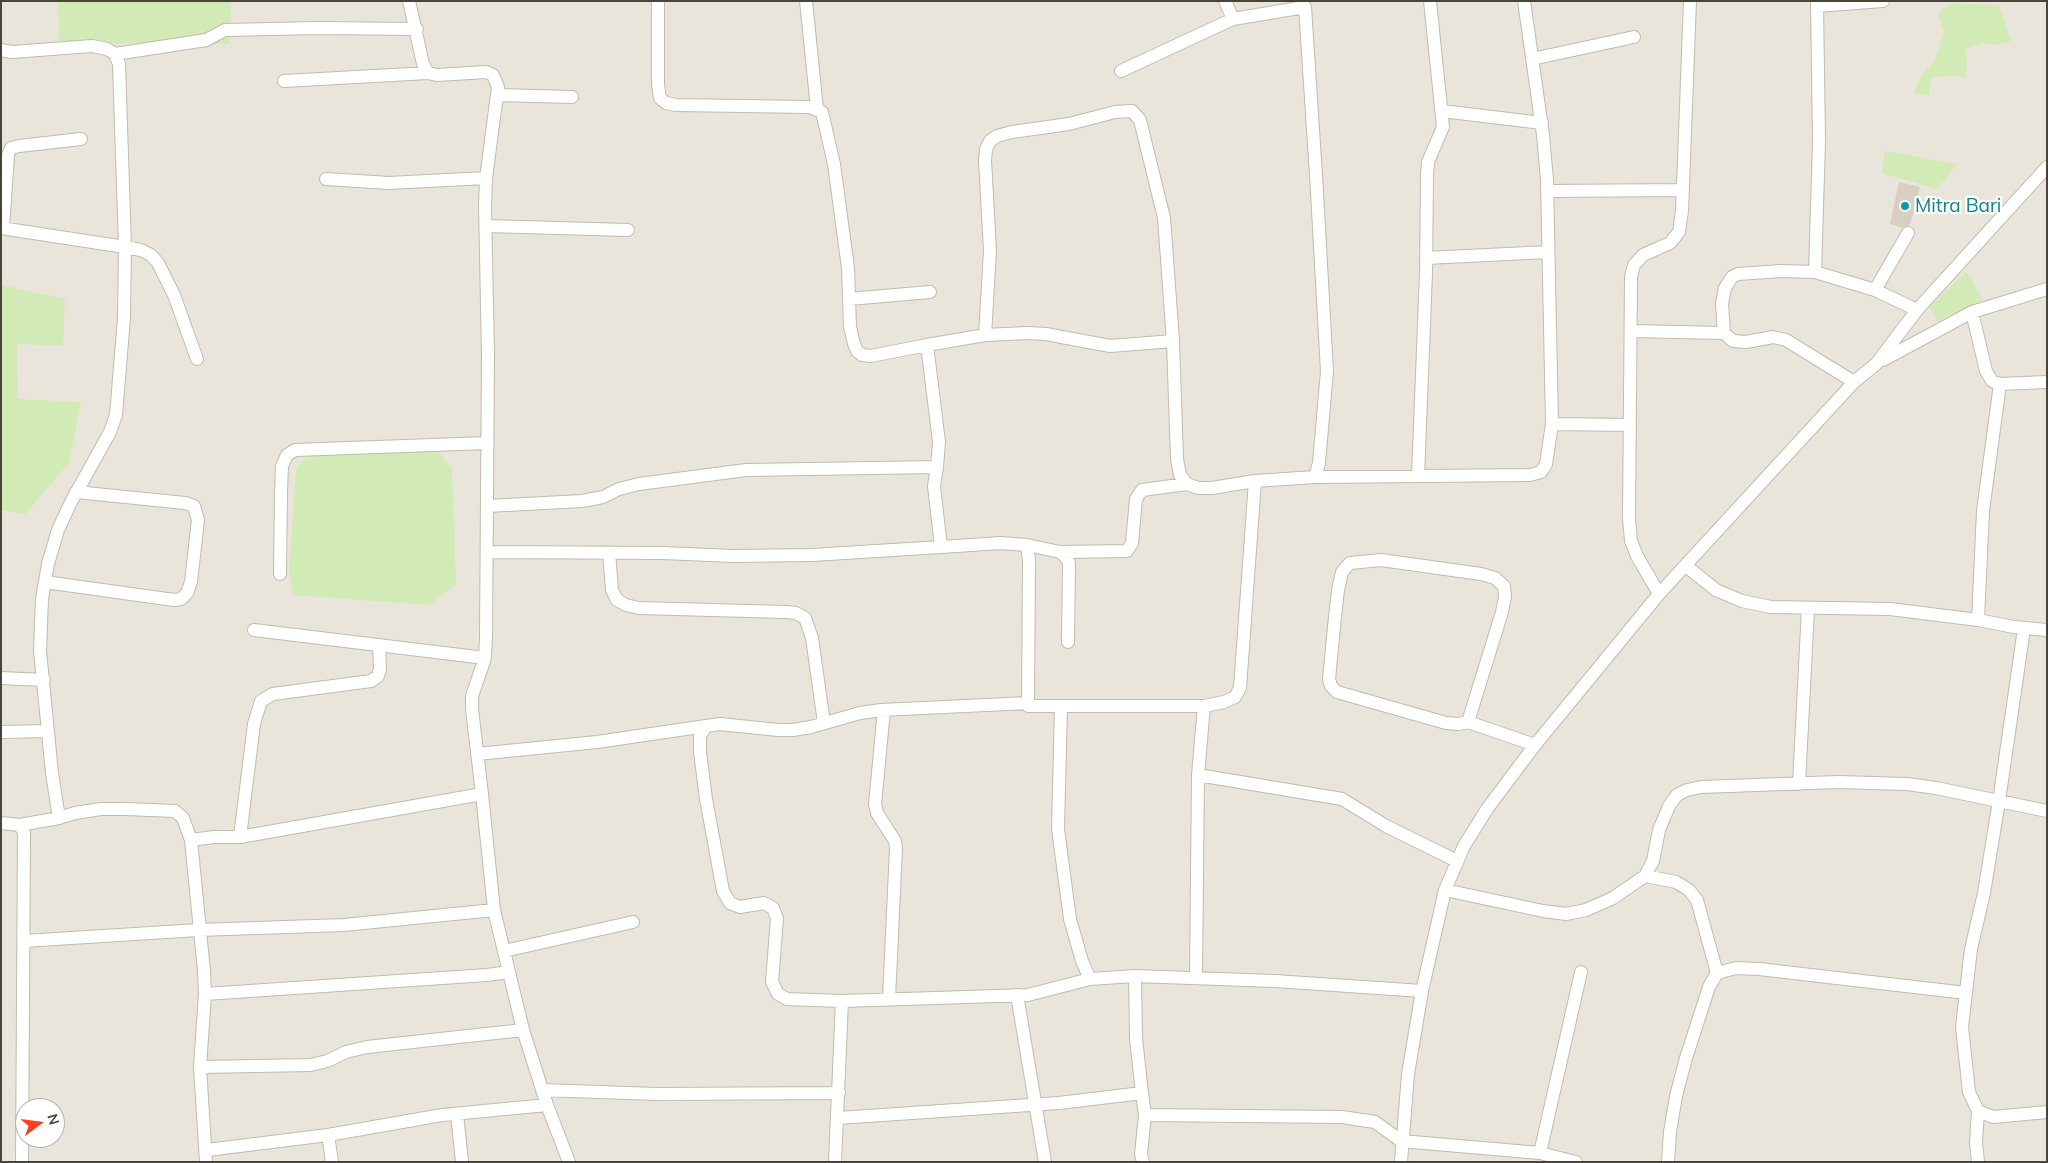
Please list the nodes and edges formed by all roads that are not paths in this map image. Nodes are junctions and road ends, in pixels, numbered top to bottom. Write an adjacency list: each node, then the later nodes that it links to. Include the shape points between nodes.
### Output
1 (410, 1): 12 (street)
2 (658, 1): 22 (street, via 658,85 660,98 666,103)
3 (806, 1): 22 (street)
4 (1224, 1): 11 (street)
5 (1430, 1): 23 (street)
6 (1524, 1): 16 (street)
7 (1690, 1): 29 (street)
8 (1883, 1): 10 (street)
9 (1305, 4): 11 (street); 60 (street, via 1326,371 1319,463)
10 (1817, 4): 38 (street, via 1819,142)
11 (1233, 19): 17 (street)
12 (417, 29): 15 (street, via 225,30 206,40); 18 (street, via 423,64)
13 (1634, 37): 16 (street)
14 (1, 50): 15 (street, via 92,46)
15 (115, 54): 35 (street, via 119,64)
16 (1532, 59): 24 (street)
17 (1121, 72)
18 (428, 73): 19 (street); 20 (street, via 486,72 496,80)
19 (284, 81)
20 (497, 95): 21 (street); 27 (street)
21 (572, 97)
22 (816, 109): 42 (street, via 822,112 834,164)
23 (1442, 111): 24 (street); 37 (street, via 1443,127 1428,162)
24 (1542, 123): 30 (street)
25 (81, 140): 32 (street, via 11,148)
26 (2047, 167): 43 (street)
27 (486, 178): 28 (street, via 389,183); 31 (street)
28 (326, 179)
29 (1683, 190): 30 (street); 45 (street, via 1678,232 1670,242 1643,255 1634,265)
30 (1547, 191): 36 (street)
31 (486, 226): 33 (street); 57 (street)
32 (2, 228): 35 (street)
33 (628, 230)
34 (1908, 233): 40 (street)
35 (124, 247): 50 (street, via 141,250 158,263 174,295); 63 (street, via 124,318 116,415 110,432)
36 (1548, 252): 37 (street); 55 (street)
37 (1426, 258): 59 (street)
38 (1815, 272): 40 (street); 46 (street, via 1738,274 1732,277 1725,288 1722,304)
39 (2047, 289): 44 (street)
40 (1874, 290): 43 (street)
41 (930, 292): 42 (street)
42 (849, 299): 49 (street, via 854,344 862,355)
43 (1917, 310): 51 (street)
44 (1972, 312): 51 (street); 54 (street, via 1986,371 1992,381)
45 (1631, 331): 46 (street); 56 (street)
46 (1724, 333): 52 (street, via 1733,341 1773,337 1786,340)
47 (985, 335): 48 (street, via 1046,334 1110,346); 48 (street, via 990,251 985,160 990,141 1012,132 1132,110 1140,120 1164,218); 49 (street)
48 (1173, 341): 62 (street, via 1177,459 1180,475)
49 (927, 345): 58 (street, via 939,442)
50 (197, 359)
51 (1876, 364): 52 (street)
52 (1854, 382): 70 (street)
53 (2047, 382): 54 (street)
54 (2000, 384): 75 (street, via 1983,511)
55 (1552, 424): 56 (street); 59 (street, via 1546,464 1541,472 1530,475)
56 (1630, 425): 73 (street, via 1631,541)
57 (487, 443): 64 (street); 71 (street, via 295,450 287,455 282,466)
58 (937, 467): 64 (street, via 746,470 638,484 582,501); 66 (street, via 934,486)
59 (1418, 476): 60 (street)
60 (1315, 477): 61 (street)
61 (1255, 481): 62 (street, via 1212,488); 86 (street, via 1240,688 1230,700)
62 (1187, 484): 68 (street, via 1142,490 1136,498 1132,543 1127,551)
63 (76, 492): 72 (street, via 58,530); 72 (street, via 194,506 198,520 191,582 187,593 174,600)
64 (487, 506): 67 (street)
65 (1027, 545): 66 (street, via 1001,542); 68 (street); 84 (street)
66 (942, 547): 69 (street, via 812,555)
67 (487, 552): 69 (street); 81 (street)
68 (1060, 552): 79 (street, via 1069,563)
69 (609, 553): 88 (street, via 612,590 617,600 626,605 786,612 805,618 812,638)
70 (1686, 566): 73 (street); 74 (street, via 1716,590 1742,601 1771,607)
71 (280, 574)
72 (45, 582): 83 (street, via 40,626)
73 (1659, 594): 93 (street)
74 (1808, 608): 75 (street, via 1890,609); 96 (street)
75 (1978, 620): 76 (street)
76 (2024, 629): 78 (street); 98 (street)
77 (254, 630): 80 (street)
78 (2047, 630)
79 (1068, 642)
80 (379, 646): 81 (street); 103 (street, via 380,669 378,676 371,681 273,694 261,701 254,724)
81 (485, 658): 94 (street, via 472,696)
82 (1, 678): 83 (street)
83 (44, 680): 91 (street)
84 (1028, 703): 85 (street, via 1028,706); 87 (street)
85 (1061, 706): 86 (street); 118 (street, via 1060,846 1070,919)
86 (1204, 706): 95 (street)
87 (884, 710): 88 (street); 123 (street, via 875,804 896,848)
88 (824, 722): 90 (street, via 794,730 720,724)
89 (1468, 722): 89 (street, via 1446,723 1337,692 1331,686 1329,679 1338,590 1342,572 1350,563 1381,560 1482,574 1495,578 1504,586 1502,612); 93 (street)
90 (706, 726): 94 (street, via 597,742); 124 (street, via 700,736 700,752 722,891 730,903 740,907 764,903 772,908 777,918 772,982 778,994 786,999)
91 (48, 731): 92 (street); 100 (street)
92 (1, 732)
93 (1535, 745): 105 (street, via 1487,809)
94 (477, 754): 97 (street)
95 (1198, 775): 105 (street, via 1342,799 1386,826); 117 (street)
96 (1799, 784): 98 (street, via 1907,784); 106 (street, via 1701,787 1677,795 1659,830 1653,861)
97 (482, 794): 103 (street); 108 (street)
98 (1999, 801): 99 (street); 121 (street, via 1971,949)
99 (2047, 811)
100 (59, 818): 102 (street); 104 (street, via 101,809 175,811 183,818)
101 (1, 823): 102 (street)
102 (20, 825): 111 (street, via 24,833)
103 (240, 837): 104 (street)
104 (192, 840): 110 (street)
105 (1457, 861): 107 (street)
106 (1645, 876): 107 (street, via 1613,898 1586,910 1566,914); 115 (street, via 1676,882 1690,890 1697,900)
107 (1445, 890): 119 (street)
108 (494, 910): 110 (street, via 344,925); 112 (street)
109 (633, 922): 112 (street)
110 (198, 930): 111 (street); 120 (street)
111 (24, 941): 141 (street)
112 (504, 951): 113 (street)
113 (509, 972): 120 (street); 125 (street)
114 (1581, 972): 139 (street)
115 (1717, 973): 121 (street, via 1736,968 1760,969); 150 (street, via 1709,987 1676,1096)
116 (1135, 976): 117 (street); 118 (street); 129 (street, via 1136,1038)
117 (1196, 977): 119 (street)
118 (1090, 979): 122 (street)
119 (1422, 991): 138 (street)
120 (205, 994): 126 (street)
121 (1966, 994): 132 (street, via 1962,1027 1969,1092)
122 (1017, 995): 123 (street); 130 (street)
123 (889, 999): 124 (street)
124 (842, 1001): 128 (street)
125 (523, 1030): 126 (street, via 367,1048 311,1065); 127 (street)
126 (200, 1067): 140 (street)
127 (542, 1090): 128 (street, via 657,1094); 131 (street)
128 (839, 1093): 136 (street)
129 (1142, 1093): 130 (street); 135 (street)
130 (1034, 1104): 136 (street); 146 (street)
131 (547, 1105): 134 (street); 144 (street)
132 (1978, 1111): 133 (street, via 1993,1117); 151 (street)
133 (2047, 1112)
134 (457, 1114): 137 (street); 143 (street)
135 (1146, 1115): 138 (street, via 1342,1117 1375,1122); 147 (street, via 1141,1154)
136 (838, 1118): 145 (street)
137 (328, 1135): 140 (street); 142 (street)
138 (1401, 1141): 139 (street); 148 (street)
139 (1540, 1153): 149 (street)
140 (206, 1156)
141 (22, 1162)
142 (332, 1162)
143 (462, 1162)
144 (568, 1162)
145 (835, 1162)
146 (1045, 1162)
147 (1143, 1162)
148 (1401, 1162)
149 (1576, 1162)
150 (1668, 1162)
151 (1978, 1162)

